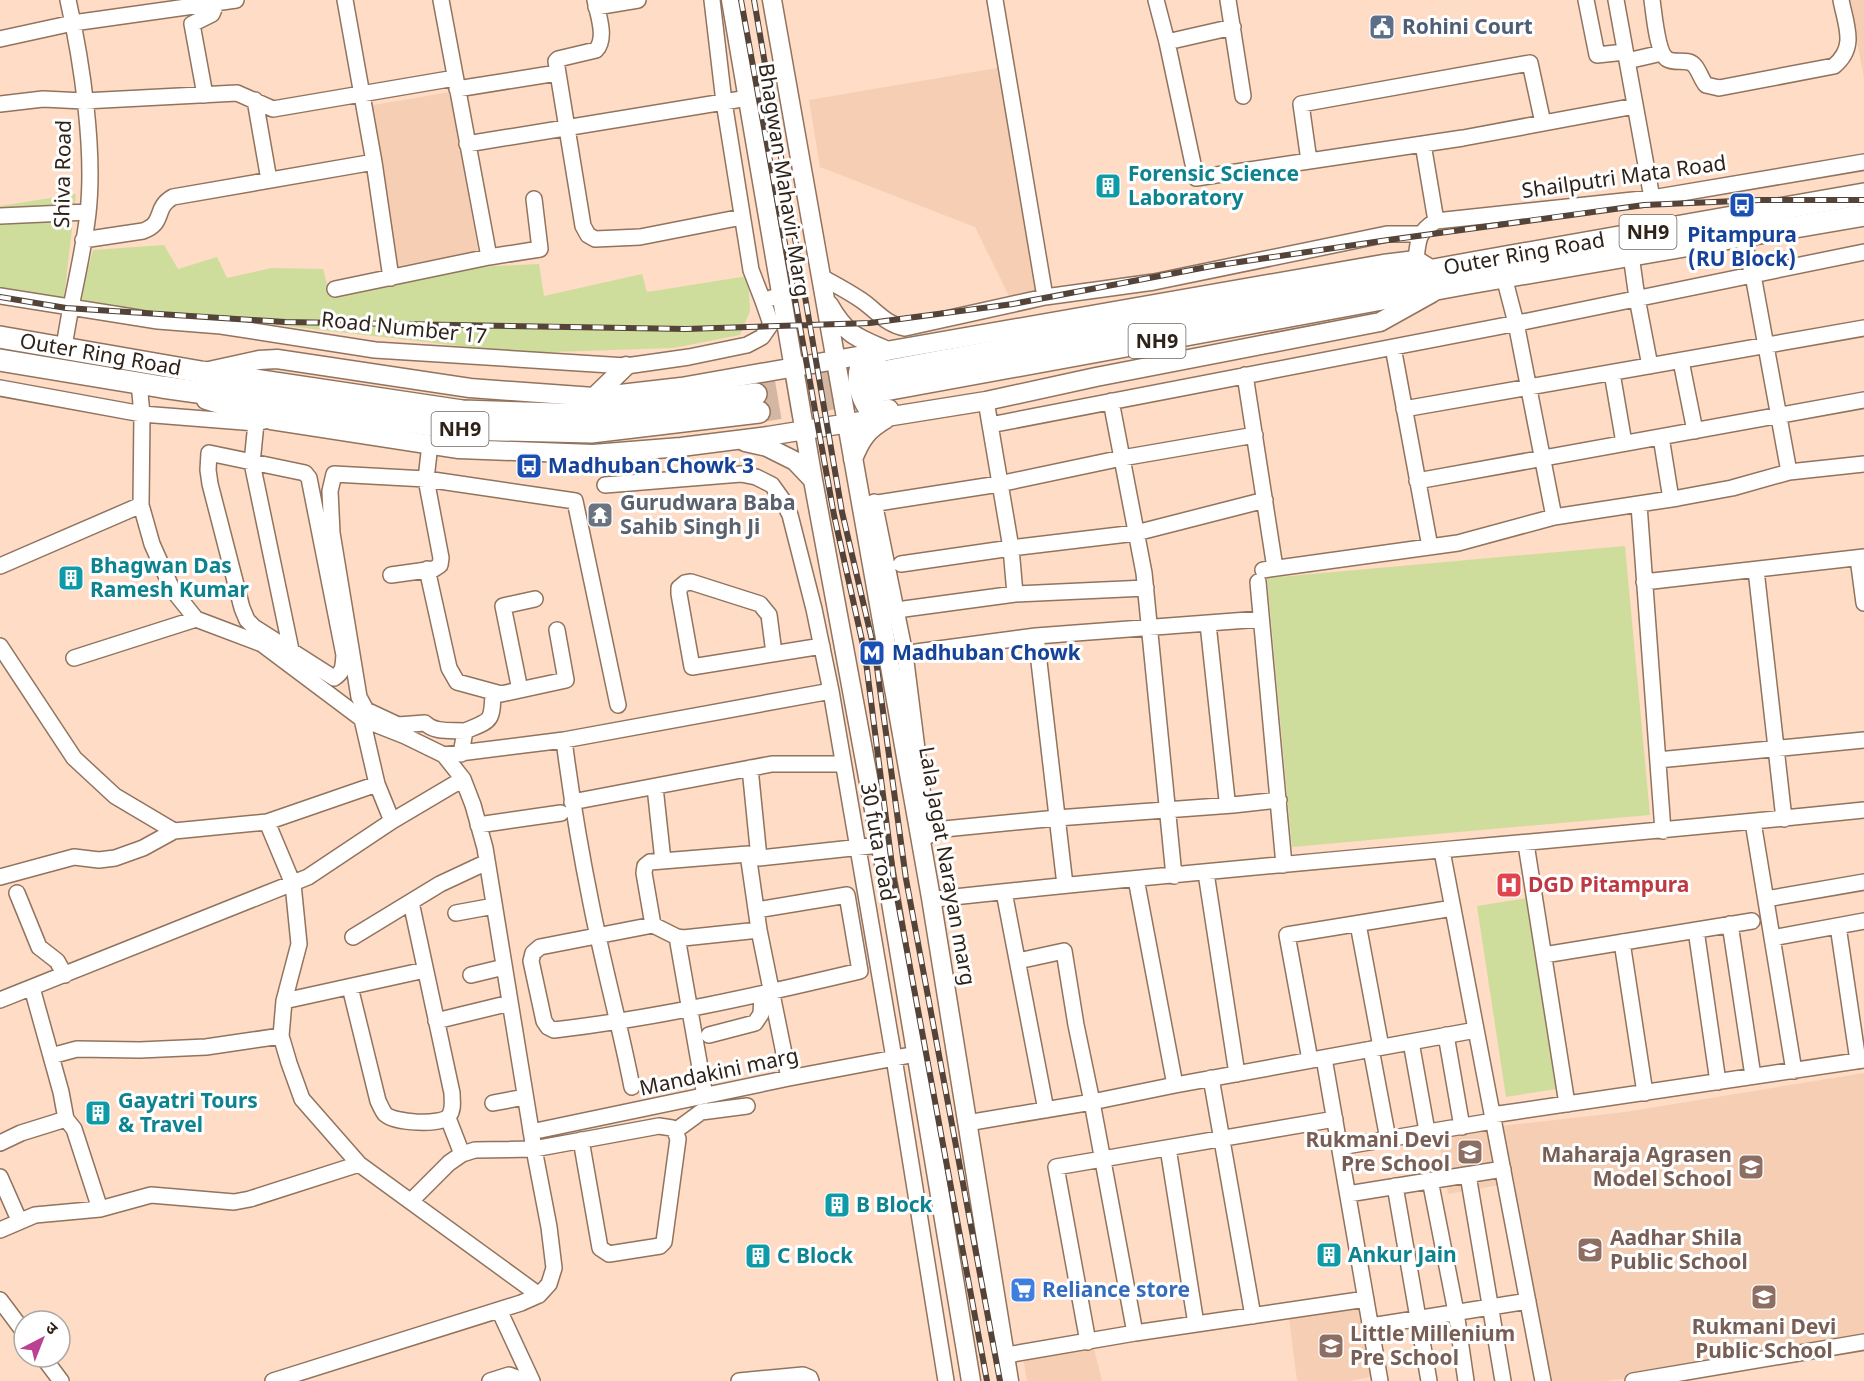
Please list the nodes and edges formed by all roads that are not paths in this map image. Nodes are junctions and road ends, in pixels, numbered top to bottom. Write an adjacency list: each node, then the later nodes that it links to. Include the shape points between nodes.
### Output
1 (68, 0): 19 (street, Shiva Road)
2 (237, 0): 17 (street)
3 (345, 0): 27 (street)
4 (441, 0): 26 (street)
5 (638, 0): 18 (street)
6 (712, 0): 33 (street, Road Number 17)
7 (731, 0): 30 (main road, Bhagwan Mahavir Marg)
8 (772, 0): 62 (main road, Bhagwan Mahavir Marg)
9 (995, 0): 65 (street)
10 (1156, 0): 22 (street)
11 (1228, 0): 20 (street)
12 (1586, 0): 24 (street, via 1597,56)
13 (1616, 0): 24 (street)
14 (1652, 0): 23 (street)
15 (1841, 0): 23 (street, via 1849,46 1834,66 1713,88 1706,85 1694,65 1671,61)
16 (188, 4): 17 (street); 19 (street)
17 (216, 4): 28 (street, via 212,14 192,24)
18 (595, 4): 25 (street, via 600,46 558,59)
19 (73, 23): 21 (street); 32 (street, Shiva Road)
20 (1233, 27): 22 (street); 29 (street)
21 (0, 39)
22 (1167, 42): 40 (street, via 1196,178)
23 (1662, 53): 24 (street)
24 (1626, 56): 35 (street)
25 (557, 73): 26 (street); 37 (street)
26 (456, 84): 27 (street); 38 (street)
27 (361, 94): 31 (street, via 273,108); 41 (street)
28 (205, 95): 31 (street, via 237,93); 32 (street)
29 (1243, 96)
30 (748, 98): 33 (street); 66 (main road, Bhagwan Mahavir Marg)
31 (255, 100): 43 (street)
32 (84, 101): 34 (street, via 43,99); 47 (street, Shiva Road, via 89,148)
33 (724, 102): 37 (street); 50 (street, Road Number 17)
34 (0, 104)
35 (1635, 106): 36 (street); 45 (street)
36 (1543, 123): 39 (street); 40 (street, via 1530,63 1301,104)
37 (567, 127): 38 (street); 50 (street, via 583,226 595,239 640,237)
38 (467, 144): 57 (street)
39 (1423, 144): 40 (street); 51 (street)
40 (1309, 161)
41 (374, 162): 43 (street); 61 (street)
42 (1864, 162): 45 (street, Shailputri Mata Road)
43 (269, 180): 54 (street, via 173,197 160,208 157,223 151,228)
44 (1864, 194): 58 (highway, Outer Ring Road / NH9)
45 (1652, 198): 51 (street, Shailputri Mata Road)
46 (534, 199): 57 (street, via 540,249)
47 (88, 212): 49 (street); 54 (street, Shiva Road)
48 (1864, 215): 53 (highway, Outer Ring Road / NH9)
49 (0, 216)
50 (742, 217): 66 (street, Road Number 17, via 751,270)
51 (1436, 221): 52 (street)
52 (1420, 234): 58 (street); 65 (street, via 1387,234 1154,282)
53 (1742, 236): 56 (highway, Outer Ring Road / NH9); 59 (street)
54 (83, 240): 68 (street, Shiva Road)
55 (1864, 252): 59 (street)
56 (1631, 255): 60 (highway, Outer Ring Road / NH9); 67 (street)
57 (489, 257): 61 (street)
58 (1429, 273): 60 (highway, Outer Ring Road / NH9); 75 (main road); 85 (main road, via 1380,322); 87 (highway, NH9)
59 (1753, 275): 67 (street); 73 (street)
60 (1504, 277): 69 (street)
61 (391, 278): 63 (street)
62 (821, 284): 65 (street, via 863,301 888,322 905,328); 75 (main road, via 840,324 856,338); 77 (main road, Bhagwan Mahavir Marg)
63 (335, 289)
64 (0, 296): 68 (street, Road Number 17)
65 (1045, 297)
66 (772, 298): 79 (street, Road Number 17, via 771,324 756,342); 81 (main road, Bhagwan Mahavir Marg)
67 (1637, 298): 69 (street); 80 (street)
68 (70, 307): 74 (street, Shiva Road); 79 (street, Road Number 17, via 375,350)
69 (1516, 323): 72 (street); 89 (street)
70 (1864, 328): 73 (street)
71 (0, 337): 74 (highway, Outer Ring Road)
72 (1393, 346): 84 (street); 95 (street)
73 (1766, 346): 78 (street); 98 (street)
74 (64, 348): 82 (highway, Outer Ring Road)
75 (888, 351): 77 (main road); 85 (main road, via 857,372 867,408 912,406 1062,378)
76 (0, 360): 86 (highway, Outer Ring Road / NH9)
77 (835, 360): 81 (main road); 100 (main road, Lala Jagat Narayan marg)
78 (1681, 361): 80 (street); 103 (street)
79 (626, 366): 91 (main road)
80 (1650, 366): 83 (street)
81 (794, 367): 91 (main road, via 681,387); 102 (main road)
82 (201, 372): 88 (highway, Outer Ring Road / NH9, via 462,411 592,415 757,403 591,432 459,429); 91 (main road, via 277,359 470,388)
83 (1612, 373): 89 (street); 107 (street)
84 (1245, 375): 93 (street); 104 (street)
85 (1096, 377): 92 (main road)
86 (139, 383): 88 (highway, Outer Ring Road / NH9); 96 (street)
87 (873, 383)
88 (162, 387): 99 (main road)
89 (1528, 387): 95 (street); 110 (street)
90 (0, 388): 96 (street)
91 (594, 397)
92 (986, 400): 97 (main road); 101 (street)
93 (1111, 400): 101 (street); 109 (street)
94 (1864, 400): 98 (street)
95 (1404, 409): 117 (street)
96 (142, 414): 99 (street); 124 (street)
97 (891, 416): 100 (main road); 111 (main road, via 860,441)
98 (1779, 416): 103 (street); 114 (street)
99 (264, 422): 108 (main road); 112 (street)
100 (846, 422): 102 (main road); 111 (main road, Lala Jagat Narayan marg)
101 (990, 425): 118 (street)
102 (804, 429): 106 (main road); 116 (main road)
103 (1695, 431): 105 (street)
104 (1255, 435): 109 (street); 121 (street)
105 (1661, 437): 107 (street); 120 (street)
106 (738, 440): 108 (main road, via 593,454 459,449); 116 (main road, via 767,447 795,461)
107 (1624, 443): 110 (street)
108 (430, 444): 115 (street)
109 (1122, 458): 118 (street); 126 (street)
110 (1542, 458): 117 (street); 125 (street)
111 (853, 459): 122 (main road, Lala Jagat Narayan marg)
112 (252, 463): 150 (street); 150 (street, via 209,453 208,476 244,614); 150 (street, via 309,478 344,655 340,675 334,678)
113 (1864, 464): 114 (street)
114 (1789, 471): 120 (street, via 1732,488)
115 (426, 479): 132 (street, via 441,558 440,566); 157 (street, via 575,501); 159 (street, via 334,474 330,491 332,532 359,697 366,710 398,725 424,723 438,730)
116 (813, 480): 185 (main road)
117 (1417, 481): 127 (street)
118 (999, 484): 122 (street); 128 (street)
119 (605, 485): 149 (street, 30 futa road, via 728,474 756,477 772,485 790,515)
120 (1671, 499): 123 (street)
121 (1265, 500): 126 (street); 134 (street)
122 (867, 504): 202 (main road, Lala Jagat Narayan marg)
123 (1639, 505): 125 (street); 136 (street)
124 (141, 506): 131 (street); 143 (street, via 172,589)
125 (1554, 517): 127 (street)
126 (1136, 533): 128 (street); 137 (street)
127 (1430, 547): 134 (street)
128 (1011, 548): 130 (street); 138 (street)
129 (1861, 557): 133 (street); 140 (street)
130 (901, 564)
131 (0, 566)
132 (427, 569): 135 (street); 156 (street, via 452,676 457,682)
133 (1756, 570): 136 (street); 162 (street)
134 (1265, 573): 142 (street)
135 (391, 575)
136 (1644, 582): 165 (street)
137 (1146, 588): 138 (street); 145 (street)
138 (1015, 594): 141 (street)
139 (535, 600): 154 (street, via 503,606)
140 (1864, 603)
141 (904, 609)
142 (1261, 619): 144 (street); 171 (street)
143 (196, 620): 150 (street); 153 (street)
144 (1208, 624): 145 (street); 172 (street, via 1225,792)
145 (1150, 626): 147 (street); 174 (street)
146 (557, 630): 154 (street, via 566,680)
147 (1036, 636): 151 (street); 176 (street)
148 (0, 646): 183 (street, via 74,758 115,796)
149 (822, 646): 152 (street); 155 (street, 30 futa road)
150 (281, 648): 158 (street)
151 (916, 652)
152 (774, 653): 152 (street, via 692,667 679,588 691,582 760,604 769,615)
153 (74, 658)
154 (520, 690): 156 (street)
155 (831, 691): 160 (street); 166 (street, 30 futa road)
156 (493, 693): 159 (street, via 492,716)
157 (618, 705)
158 (362, 719): 163 (street); 169 (street)
159 (465, 731): 164 (street)
160 (564, 740): 164 (street); 173 (street)
161 (1864, 740): 162 (street)
162 (1776, 749): 165 (street); 177 (street)
163 (444, 754): 164 (street); 168 (street)
164 (461, 754)
165 (1658, 760): 184 (street)
166 (843, 764): 167 (street, via 772,764); 187 (street, 30 futa road)
167 (750, 768): 170 (street); 189 (street)
168 (463, 780): 178 (street); 181 (street)
169 (377, 784): 178 (street); 179 (street)
170 (655, 787): 173 (street); 190 (street)
171 (1279, 800): 172 (street); 192 (street)
172 (1233, 805): 174 (street)
173 (567, 808): 181 (street); 217 (street)
174 (1168, 809): 176 (street); 194 (street)
175 (1864, 810): 177 (street)
176 (1057, 818): 182 (street); 199 (street)
177 (1784, 819): 180 (street)
178 (392, 821): 198 (street)
179 (267, 822): 183 (street); 198 (street)
180 (1754, 822): 184 (street); 203 (street)
181 (478, 825): 191 (street)
182 (944, 829)
183 (174, 831): 195 (street, via 115,858 74,857)
184 (1663, 831): 186 (street)
185 (880, 844): 187 (street); 243 (main road)
186 (1526, 844): 188 (street); 222 (street)
187 (858, 848): 189 (street); 245 (street, 30 futa road)
188 (1442, 851): 192 (street); 206 (street)
189 (753, 856): 190 (street); 207 (street)
190 (663, 861): 213 (street, via 650,862 645,867)
191 (487, 862): 204 (street); 205 (street)
192 (1284, 866): 193 (street)
193 (1206, 873): 194 (street); 249 (street)
194 (1174, 876): 196 (street)
195 (0, 877)
196 (1136, 879): 199 (street); 254 (street)
197 (1864, 882): 203 (street)
198 (293, 884): 226 (street); 232 (street, via 299,944)
199 (1065, 885): 200 (street)
200 (1004, 892): 202 (street); 223 (street)
201 (17, 894): 226 (street, via 39,947)
202 (934, 898): 269 (main road, Lala Jagat Narayan marg)
203 (1766, 898): 220 (street)
204 (411, 902): 218 (street); 225 (street)
205 (494, 906): 208 (street); 224 (street)
206 (1452, 908): 211 (street); 237 (street)
207 (757, 910): 215 (street); 230 (street, via 847,895 860,971)
208 (456, 913)
209 (1752, 921): 212 (street)
210 (1864, 921): 214 (street)
211 (1358, 924): 242 (street); 246 (street, via 1287,935)
212 (1730, 924): 216 (street); 250 (street)
213 (652, 925): 217 (street); 219 (street)
214 (1838, 926): 220 (street); 247 (street)
215 (759, 930): 219 (street); 230 (street)
216 (1696, 930): 221 (street); 253 (street)
217 (598, 936): 236 (street); 236 (street, via 540,947 533,954 532,969 544,1021 554,1030)
218 (353, 937)
219 (677, 937): 234 (street)
220 (1772, 938): 248 (street)
221 (1622, 942): 222 (street); 256 (street)
222 (1544, 956): 261 (street)
223 (1018, 961): 259 (street, via 1064,951); 264 (street)
224 (504, 967): 227 (street); 233 (street)
225 (425, 970): 228 (street); 235 (street)
226 (65, 975): 229 (street)
227 (471, 975)
228 (350, 987): 232 (street); 265 (street, via 378,1101 386,1114 397,1121 439,1122)
229 (32, 988): 231 (street); 244 (street)
230 (767, 993): 234 (street); 238 (street, via 754,1023); 251 (street)
231 (2, 996)
232 (284, 1001): 240 (street)
233 (510, 1003): 235 (street); 258 (street)
234 (688, 1008): 236 (street); 257 (street)
235 (436, 1020): 265 (street, via 452,1093 453,1110)
236 (619, 1022): 255 (street)
237 (1476, 1030): 239 (street); 266 (street)
238 (709, 1035)
239 (1446, 1035): 241 (street); 270 (street)
240 (281, 1036): 244 (street, via 206,1047 77,1049); 284 (street, via 302,1099)
241 (1411, 1042): 242 (street); 273 (street)
242 (1376, 1048): 246 (street); 276 (street)
243 (916, 1054): 245 (street, Mandakini marg); 318 (main road)
244 (51, 1056): 267 (street)
245 (894, 1058): 251 (street, Mandakini marg); 317 (street, 30 futa road)
246 (1317, 1059): 249 (street); 268 (street)
247 (1861, 1061): 248 (street)
248 (1794, 1071): 250 (street)
249 (1238, 1074): 252 (street)
250 (1753, 1077): 253 (street)
251 (789, 1078): 257 (street, Mandakini marg)
252 (1211, 1078): 254 (street); 275 (street)
253 (1718, 1082): 256 (street)
254 (1175, 1085): 259 (street)
255 (632, 1087)
256 (1645, 1093): 261 (street)
257 (705, 1096): 263 (street, Mandakini marg)
258 (525, 1097): 260 (street); 274 (street)
259 (1092, 1102): 264 (street); 283 (street)
260 (493, 1103)
261 (1567, 1104): 266 (street)
262 (747, 1106): 272 (street, via 701,1112)
263 (637, 1110): 271 (street); 274 (street, Mandakini marg)
264 (1046, 1110): 269 (street)
265 (448, 1118): 282 (street)
266 (1493, 1118): 270 (street); 285 (street)
267 (66, 1119): 278 (street); 292 (street, via 74,1129)
268 (1335, 1119): 275 (street); 279 (street)
269 (971, 1123): 310 (street); 319 (main road, Lala Jagat Narayan marg)
270 (1462, 1127): 273 (street)
271 (641, 1128): 272 (street, via 667,1127); 277 (street)
272 (675, 1131): 277 (street, via 678,1139 664,1242 654,1249 609,1254 600,1248)
273 (1427, 1131): 276 (street)
274 (531, 1132): 281 (street)
275 (1222, 1138): 280 (street); 303 (street)
276 (1388, 1139): 279 (street)
277 (581, 1140): 281 (street)
278 (0, 1143)
279 (1340, 1147): 290 (street)
280 (1168, 1148): 283 (street); 305 (street)
281 (534, 1149): 282 (street, via 475,1150); 295 (street, via 554,1268 549,1284)
282 (462, 1154): 291 (street)
283 (1103, 1159): 307 (street); 308 (street, via 1056,1167)
284 (359, 1164): 291 (street); 292 (street, via 234,1202 151,1195)
285 (1503, 1169): 286 (street); 298 (street)
286 (1468, 1175): 288 (street); 299 (street)
287 (0, 1177): 293 (street)
288 (1430, 1180): 289 (street); 301 (street)
289 (1395, 1186): 290 (street); 304 (street)
290 (1348, 1194): 296 (street)
291 (411, 1201): 295 (street)
292 (100, 1209): 293 (street)
293 (19, 1220): 294 (street)
294 (0, 1230)
295 (539, 1295): 300 (street)
296 (1366, 1299): 303 (street); 306 (street)
297 (0, 1300): 302 (street)
298 (1528, 1301): 299 (street); 325 (street)
299 (1492, 1307): 301 (street); 324 (street)
300 (499, 1310): 311 (street); 314 (street)
301 (1456, 1312): 304 (street); 323 (street)
302 (12, 1316)
303 (1253, 1316): 305 (street)
304 (1418, 1318): 306 (street); 322 (street)
305 (1196, 1324): 307 (street)
306 (1371, 1326): 321 (street)
307 (1135, 1333): 308 (street)
308 (1088, 1341): 310 (street)
309 (1864, 1342): 326 (street)
310 (1013, 1354): 320 (street)
311 (273, 1381)
312 (490, 1381): 313 (street, via 509,1375)
313 (518, 1381)
314 (532, 1381)
315 (739, 1381): 316 (street, via 803,1376)
316 (811, 1381)
317 (946, 1381)
318 (971, 1381)
319 (1009, 1381)
320 (1017, 1381)
321 (1380, 1381)
322 (1429, 1381)
323 (1466, 1381)
324 (1503, 1381)
325 (1542, 1381)
326 (1633, 1381)

